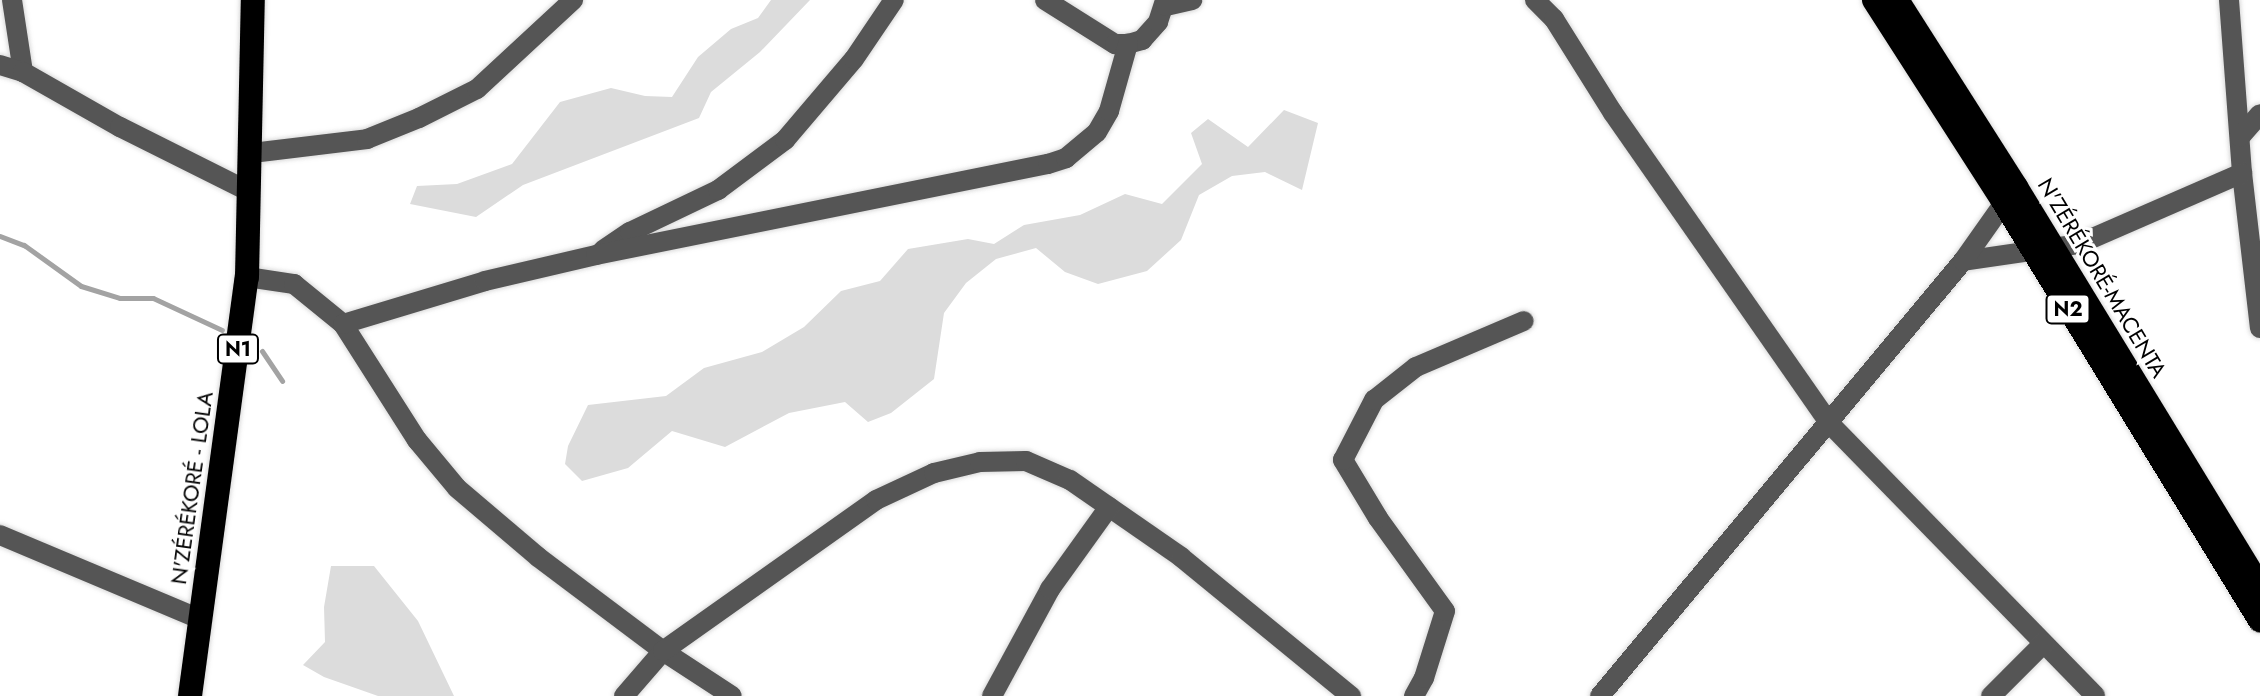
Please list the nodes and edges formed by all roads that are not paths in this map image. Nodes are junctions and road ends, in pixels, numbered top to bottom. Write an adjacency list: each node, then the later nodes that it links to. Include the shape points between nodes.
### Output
1 (12, 0): 14 (street)
2 (253, 0): 17 (highway, N'ZÉRÉKORÉ - LOLA / N1)
3 (573, 0): 17 (street, via 477,89 419,118 367,139)
4 (894, 0): 22 (street, via 854,59 785,140 718,190 630,232)
5 (1045, 0): 12 (street, via 1115,44)
6 (1192, 0): 11 (street)
7 (1535, 0): 28 (street, via 1554,19 1613,113)
8 (1874, 0): 20 (highway, N2)
9 (1897, 0): 20 (highway, N'ZÉRÉKORÉ-MACENTA / N2)
10 (2229, 0): 16 (street)
11 (1166, 3): 12 (street, via 1142,40)
12 (1128, 44): 22 (street, via 1109,111 1097,132 1066,158)
13 (0, 65): 14 (street)
14 (23, 72): 19 (street)
15 (2260, 114): 16 (street)
16 (2240, 137): 18 (street)
17 (252, 153): 19 (highway, N'ZÉRÉKORÉ - LOLA / N1)
18 (2242, 173): 21 (street, via 2105,236); 27 (street)
19 (250, 192): 24 (highway, N'ZÉRÉKORÉ - LOLA / N1)
20 (2010, 194): 21 (highway, N2); 23 (street)
21 (2043, 249): 23 (street); 31 (highway, N2)
22 (596, 255): 26 (street, via 485,281)
23 (1963, 261): 28 (street)
24 (247, 277): 26 (street, via 294,284); 32 (highway, N'ZÉRÉKORÉ - LOLA / N1)
25 (1524, 321): 41 (street, via 1416,367 1374,400 1343,460 1445,611)
26 (343, 324): 35 (street, via 417,440 457,488)
27 (2260, 328)
28 (1829, 423): 34 (street); 42 (street)
29 (1109, 507): 35 (street, via 1070,480 1026,461 980,462 934,473 876,500); 39 (street, via 1050,589); 40 (street, via 1181,557)
30 (0, 535): 32 (street)
31 (2251, 575): 33 (highway, N2)
32 (200, 619): 36 (highway, N'ZÉRÉKORÉ - LOLA / N1)
33 (2260, 620)
34 (2043, 644): 43 (street); 44 (street)
35 (663, 651): 37 (street); 38 (street)
36 (190, 696)
37 (624, 696)
38 (732, 696)
39 (992, 696)
40 (1351, 696)
41 (1414, 696)
42 (1600, 696)
43 (1991, 696)
44 (2095, 696)

